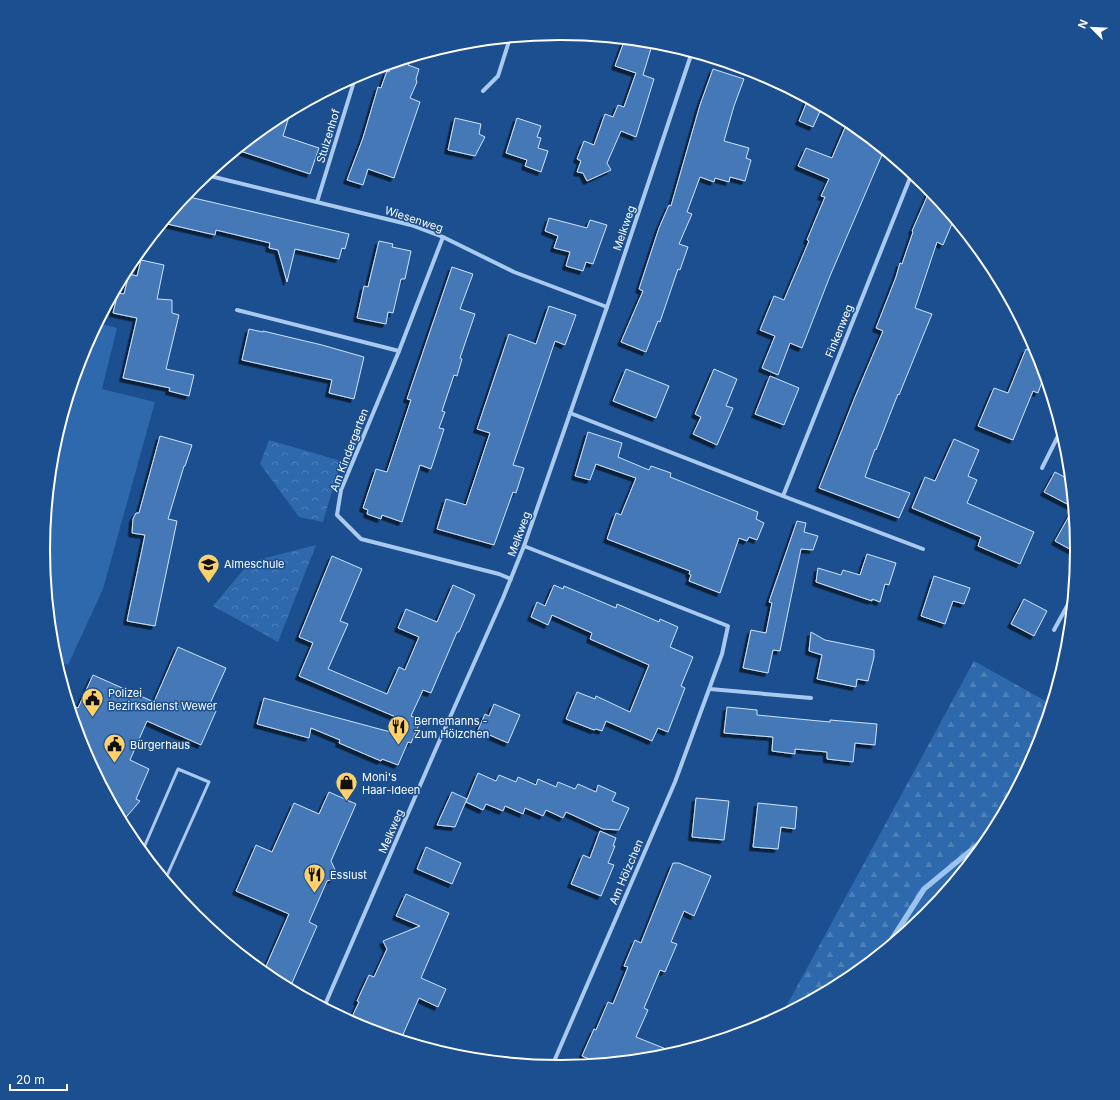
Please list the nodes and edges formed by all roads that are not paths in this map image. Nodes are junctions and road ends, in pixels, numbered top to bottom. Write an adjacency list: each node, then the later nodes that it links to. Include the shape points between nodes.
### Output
1 (509, 43): 4 (street, via 498,76)
2 (690, 57): 9 (street, Melkweg)
3 (353, 84): 7 (street, Stulzenhof)
4 (483, 91)
5 (213, 177): 7 (street, Wiesenweg)
6 (910, 179): 15 (street, Finkenweg)
7 (318, 202): 8 (street, Wiesenweg, via 411,225)
8 (443, 237): 9 (street, Wiesenweg, via 514,272); 11 (street, Am Kindergarten)
9 (607, 307): 12 (street, Melkweg)
10 (237, 310): 11 (street)
11 (399, 350): 18 (street, Am Kindergarten, via 341,490 337,515 361,539)
12 (570, 413): 15 (street); 16 (street, Melkweg)
13 (1057, 438): 14 (street)
14 (1042, 468)
15 (782, 496): 17 (street)
16 (524, 546): 18 (street, Melkweg); 21 (street, Am Hölzchen, via 728,626)
17 (923, 549)
18 (511, 579): 25 (street, Melkweg)
19 (1067, 606): 20 (street)
20 (1054, 630)
21 (710, 689): 22 (street); 26 (street, Am Hölzchen, via 675,782)
22 (811, 698)
23 (145, 846): 24 (lane, via 178,769 209,782)
24 (168, 875)
25 (326, 1003)
26 (555, 1060)

